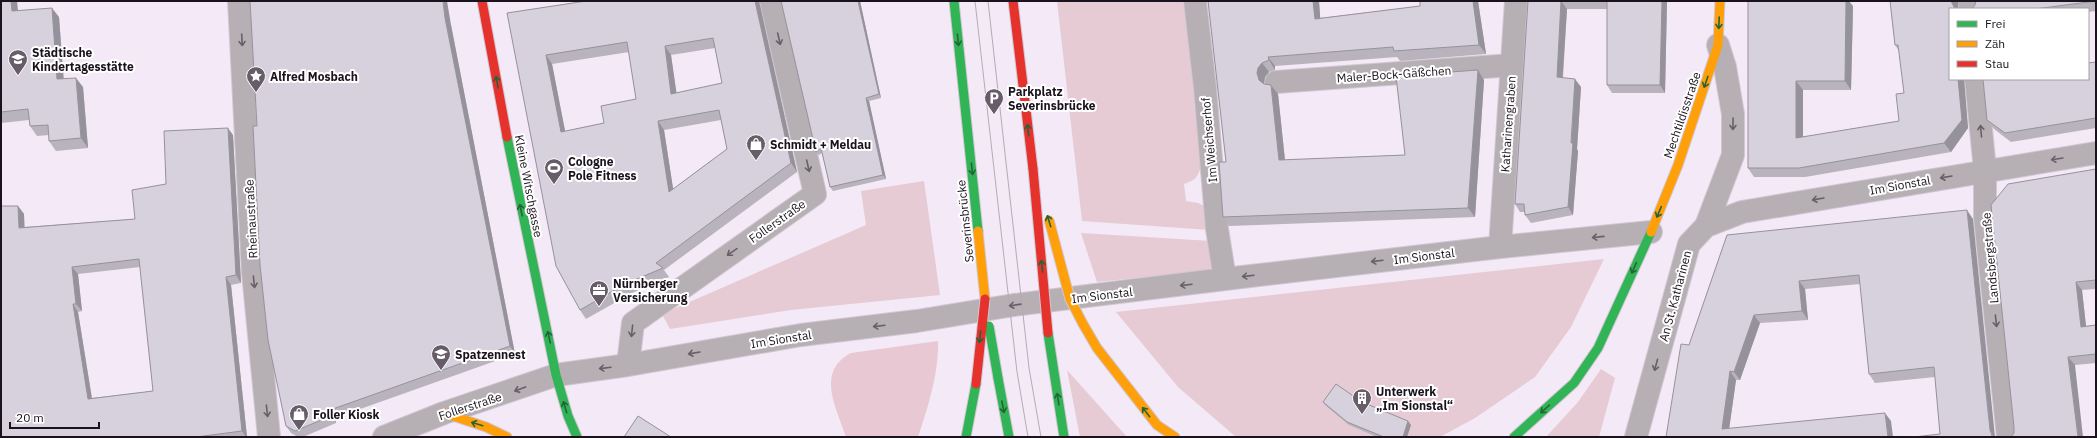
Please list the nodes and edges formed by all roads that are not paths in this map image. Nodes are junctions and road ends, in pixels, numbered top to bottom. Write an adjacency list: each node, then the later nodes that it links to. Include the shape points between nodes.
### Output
1 (240, 1): 24 (street, Rheinaustraße, one-way to 24, via 253,273)
2 (770, 1): 21 (street, Follerstraße, one-way to 21, via 815,194 633,323)
3 (954, 1): 20 (main road, Severinsbrücke, one-way to 20)
4 (1013, 1): 14 (main road, one-way to 4)
5 (1195, 1): 19 (street, Im Weichserhof, via 1214,88 1216,229)
6 (1516, 1): 10 (street, Katharinengraben)
7 (1720, 1): 9 (main road, Mechtildisstraße, one-way to 9)
8 (487, 2): 22 (main road, Kleine Witschgasse, one-way to 8, via 518,197)
9 (1718, 45): 16 (street, An St. Katharinen, one-way to 16, via 1725,67 1733,114 1732,155); 17 (main road, Mechtildisstraße, one-way to 17, via 1678,165)
10 (1512, 65): 12 (street, Maler-Bock-Gäßchen); 18 (street, Katharinengraben)
11 (1976, 80): 15 (street, Landsbergstraße, one-way to 11)
12 (1276, 82)
13 (2096, 153): 15 (street, Im Sionstal, one-way to 15)
14 (1033, 169): 30 (main road, one-way to 14, bridge, via 1048,333); 31 (main road, one-way to 14, bridge, via 1157,425 1097,348 1082,324 1070,299)
15 (1985, 170): 16 (street, Im Sionstal, one-way to 16, via 1742,212); 34 (street, Landsbergstraße, one-way to 34, via 1985,216)
16 (1706, 226): 33 (street, An St. Katharinen, one-way to 33, via 1689,244)
17 (1650, 232): 18 (street, Im Sionstal, one-way to 18); 32 (main road, Mechtildisstraße, one-way to 32, via 1598,348 1574,383)
18 (1500, 247): 19 (street, Im Sionstal, one-way to 19)
19 (1225, 279): 21 (street, Im Sionstal, one-way to 21, via 801,335)
20 (985, 299): 28 (main road, one-way to 28, bridge, via 976,384); 29 (main road, Severinsbrücke, one-way to 29, bridge)
21 (628, 365): 22 (street, Im Sionstal, one-way to 22)
22 (556, 375): 23 (street, Follerstraße, one-way to 23); 27 (main road, Kleine Witschgasse, one-way to 22)
23 (444, 413): 25 (street, Follerstraße); 26 (main road, one-way to 23, via 486,426)
24 (269, 437)
25 (384, 437)
26 (507, 437)
27 (576, 437)
28 (966, 437)
29 (1009, 437)
30 (1064, 437)
31 (1175, 437)
32 (1514, 437)
33 (1636, 437)
34 (2008, 437)

